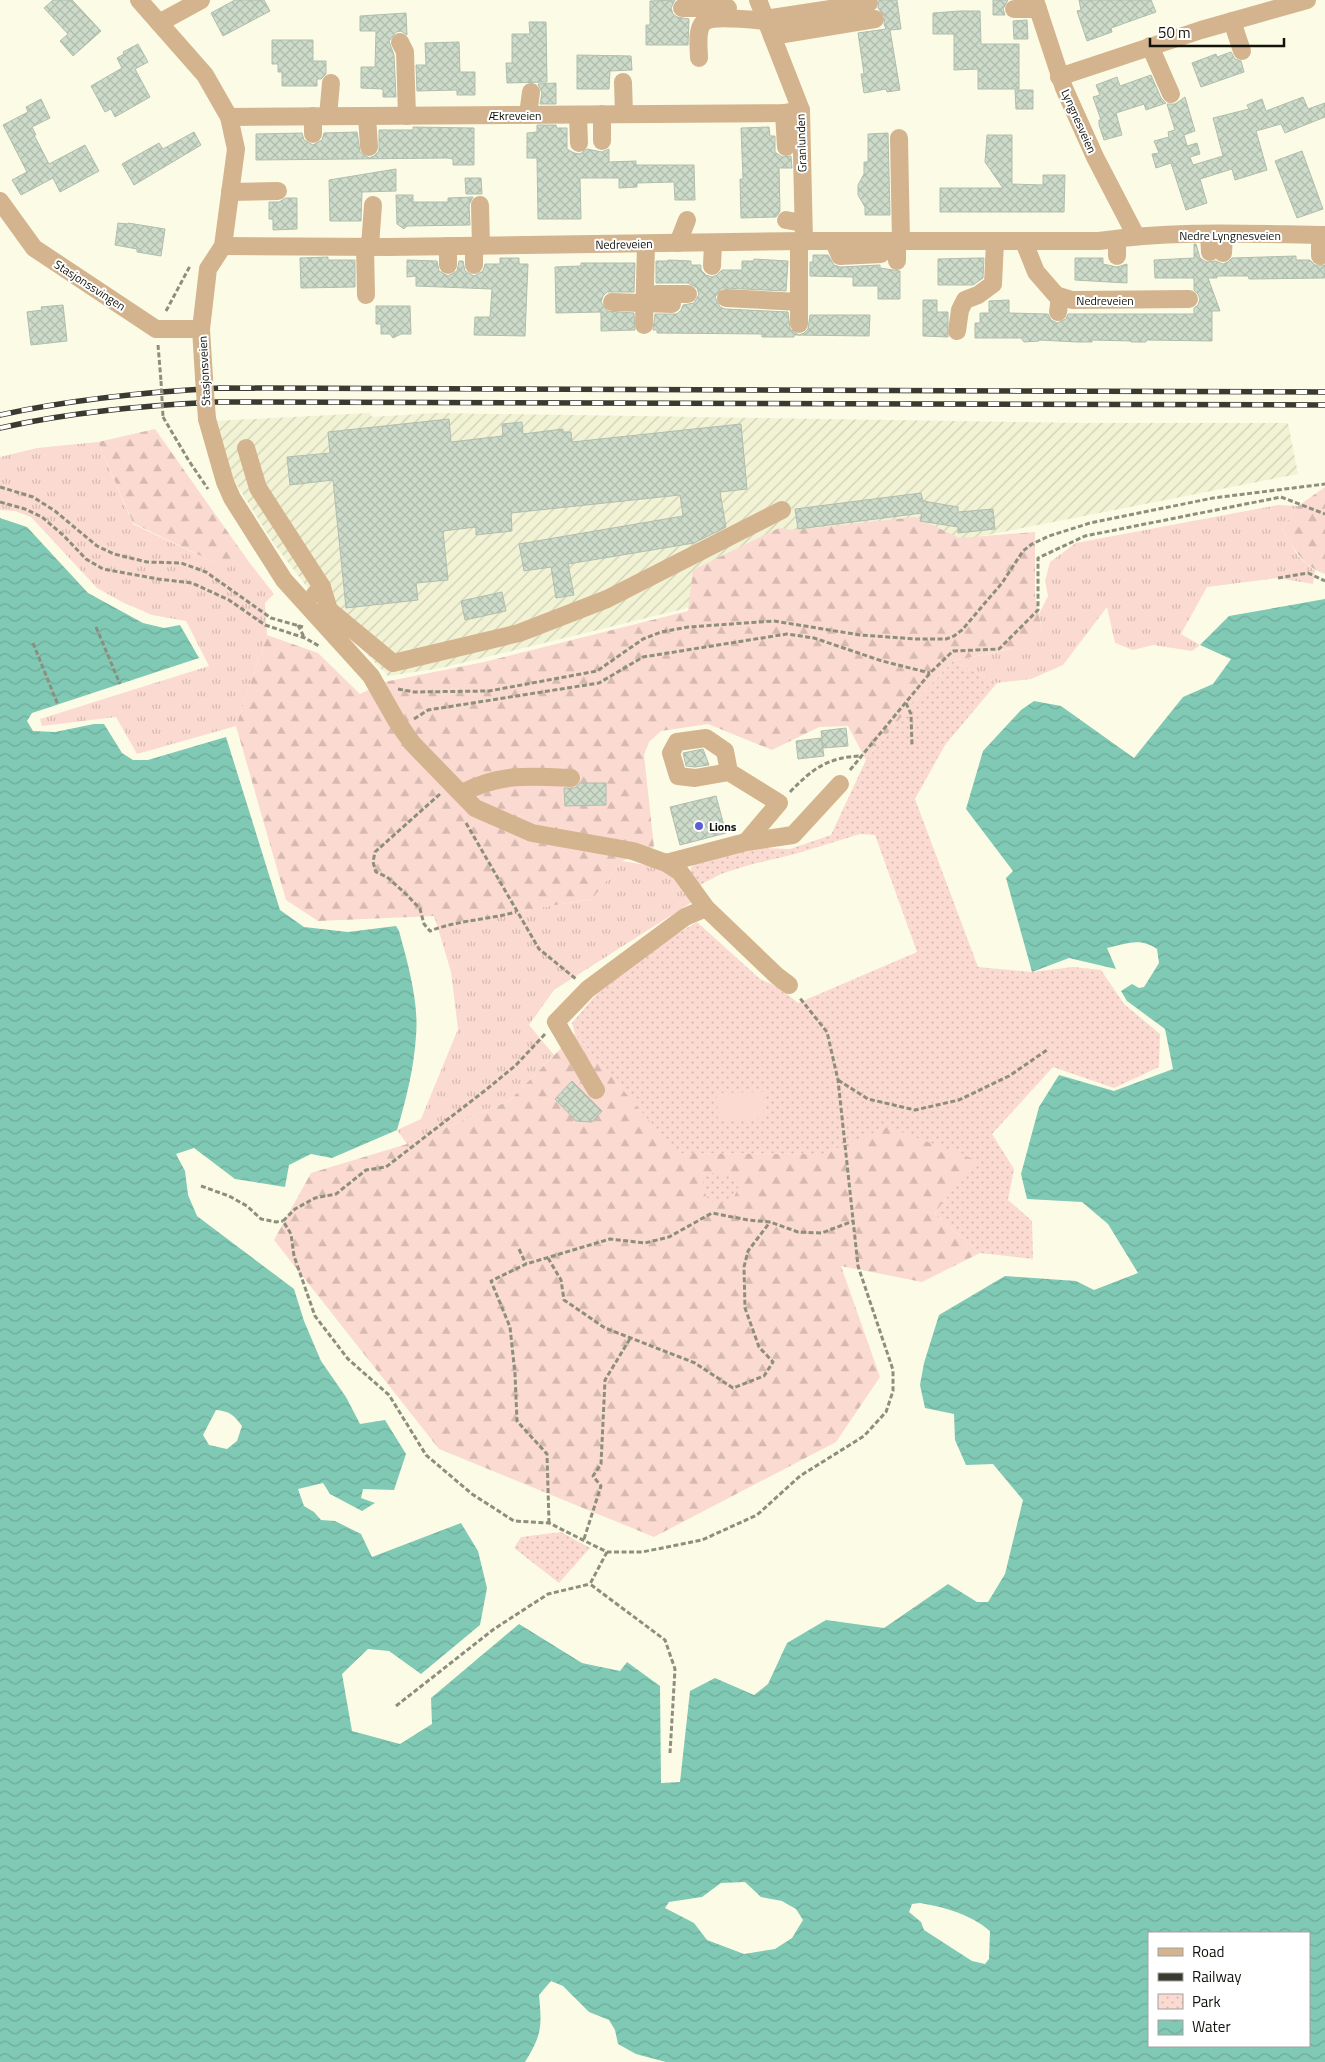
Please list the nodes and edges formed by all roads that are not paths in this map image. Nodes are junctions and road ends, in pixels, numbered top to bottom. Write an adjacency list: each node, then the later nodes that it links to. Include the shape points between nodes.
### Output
1 (139, 0): 11 (street, Stasjonsveien)
2 (201, 0): 11 (street)
3 (1306, 0): 5 (street)
4 (1037, 4): 7 (street); 16 (street, Lyngnesveien)
5 (1269, 5): 10 (street)
6 (682, 8): 9 (street)
7 (1014, 8)
8 (872, 11): 9 (street)
9 (765, 17): 15 (street, via 708,20 703,23); 21 (street, Granlunden)
10 (1232, 21): 13 (street); 14 (street)
11 (159, 23): 28 (street, Stasjonsveien, via 205,75)
12 (400, 42): 27 (street, via 405,52)
13 (1150, 46): 16 (street); 20 (street)
14 (1242, 51)
15 (699, 58)
16 (1060, 77): 46 (street, Lyngnesveien, via 1091,151)
17 (623, 82): 24 (street)
18 (331, 83): 26 (street)
19 (530, 92): 25 (street)
20 (1171, 94)
21 (793, 112): 24 (street, Ækreveien); 35 (street); 43 (street, Granlunden)
22 (578, 114): 23 (street, Ækreveien); 25 (street, Ækreveien); 33 (street)
23 (602, 114): 24 (street, Ækreveien); 32 (street)
24 (624, 114)
25 (528, 115): 27 (street, Ækreveien)
26 (321, 116): 28 (street, Ækreveien); 29 (street, Ækreveien); 30 (street)
27 (407, 116): 29 (street, Ækreveien)
28 (229, 117): 37 (street, Stasjonsveien, via 236,149)
29 (378, 119): 34 (street)
30 (313, 134)
31 (899, 138): 50 (street)
32 (602, 141)
33 (579, 143)
34 (369, 147)
35 (786, 148)
36 (278, 191): 37 (street)
37 (230, 192): 54 (street, Stasjonsveien)
38 (0, 202): 76 (street, Stasjonssvingen, via 34,248 156,329)
39 (373, 205): 55 (street)
40 (480, 205): 56 (street)
41 (687, 220): 58 (street)
42 (786, 220): 43 (street)
43 (803, 223): 48 (street, Granlunden)
44 (1216, 234): 45 (street, Nedre Lyngnesveien); 46 (street, Nedre Lyngnesveien); 59 (street)
45 (1323, 235): 61 (street)
46 (1136, 236): 52 (street, Nedreveien, via 1117,247 1099,242)
47 (442, 242): 55 (street, Nedreveien); 56 (street, Nedreveien); 64 (street)
48 (804, 242): 49 (street, Nedreveien); 53 (street, Nedreveien); 73 (street, Granlunden)
49 (834, 242): 50 (street, Nedreveien); 60 (street, via 840,256)
50 (899, 242): 51 (street, Nedreveien); 62 (street)
51 (995, 242): 52 (street, Nedreveien); 77 (street, via 993,284 973,296 960,310)
52 (1024, 242): 70 (street, Nedreveien, via 1036,272 1056,295 1059,304 1072,300 1112,307 1164,307)
53 (712, 243): 58 (street, Nedreveien); 65 (street)
54 (223, 246): 55 (street, Nedreveien, via 341,253); 76 (street, Stasjonsveien, via 208,269)
55 (368, 246): 67 (street)
56 (478, 246): 57 (street, Nedreveien, via 590,252); 63 (street)
57 (646, 249): 58 (street, Nedreveien); 69 (street)
58 (683, 249)
59 (1216, 253)
60 (880, 254)
61 (1320, 256)
62 (897, 261)
63 (474, 265)
64 (448, 266)
65 (712, 266)
66 (688, 294): 69 (street)
67 (366, 295)
68 (726, 298): 73 (street)
69 (645, 299): 71 (street); 72 (street); 75 (street)
70 (1189, 300)
71 (612, 302)
72 (672, 304)
73 (804, 304): 74 (street, Granlunden)
74 (799, 324)
75 (644, 325)
76 (202, 329): 81 (street, Stasjonsveien, bridge, via 207,419 225,482 284,580)
77 (957, 331)
78 (246, 448): 80 (street, via 258,488)
79 (782, 510): 80 (street, via 607,599 519,634 393,662 329,610)
80 (322, 587): 81 (street)
81 (305, 603): 85 (street, Stasjonsveien, via 374,681 398,724)
82 (729, 772): 86 (street, via 779,803)
83 (571, 778): 85 (street, via 520,776 478,785)
84 (840, 784): 86 (street, via 793,835)
85 (454, 796): 87 (street, Stasjonsveien, via 532,833 633,851)
86 (746, 842): 87 (street)
87 (666, 863): 88 (street, via 680,872)
88 (706, 908): 89 (street); 90 (street, via 685,917 588,989 556,1022)
89 (789, 985)
90 (596, 1090)

